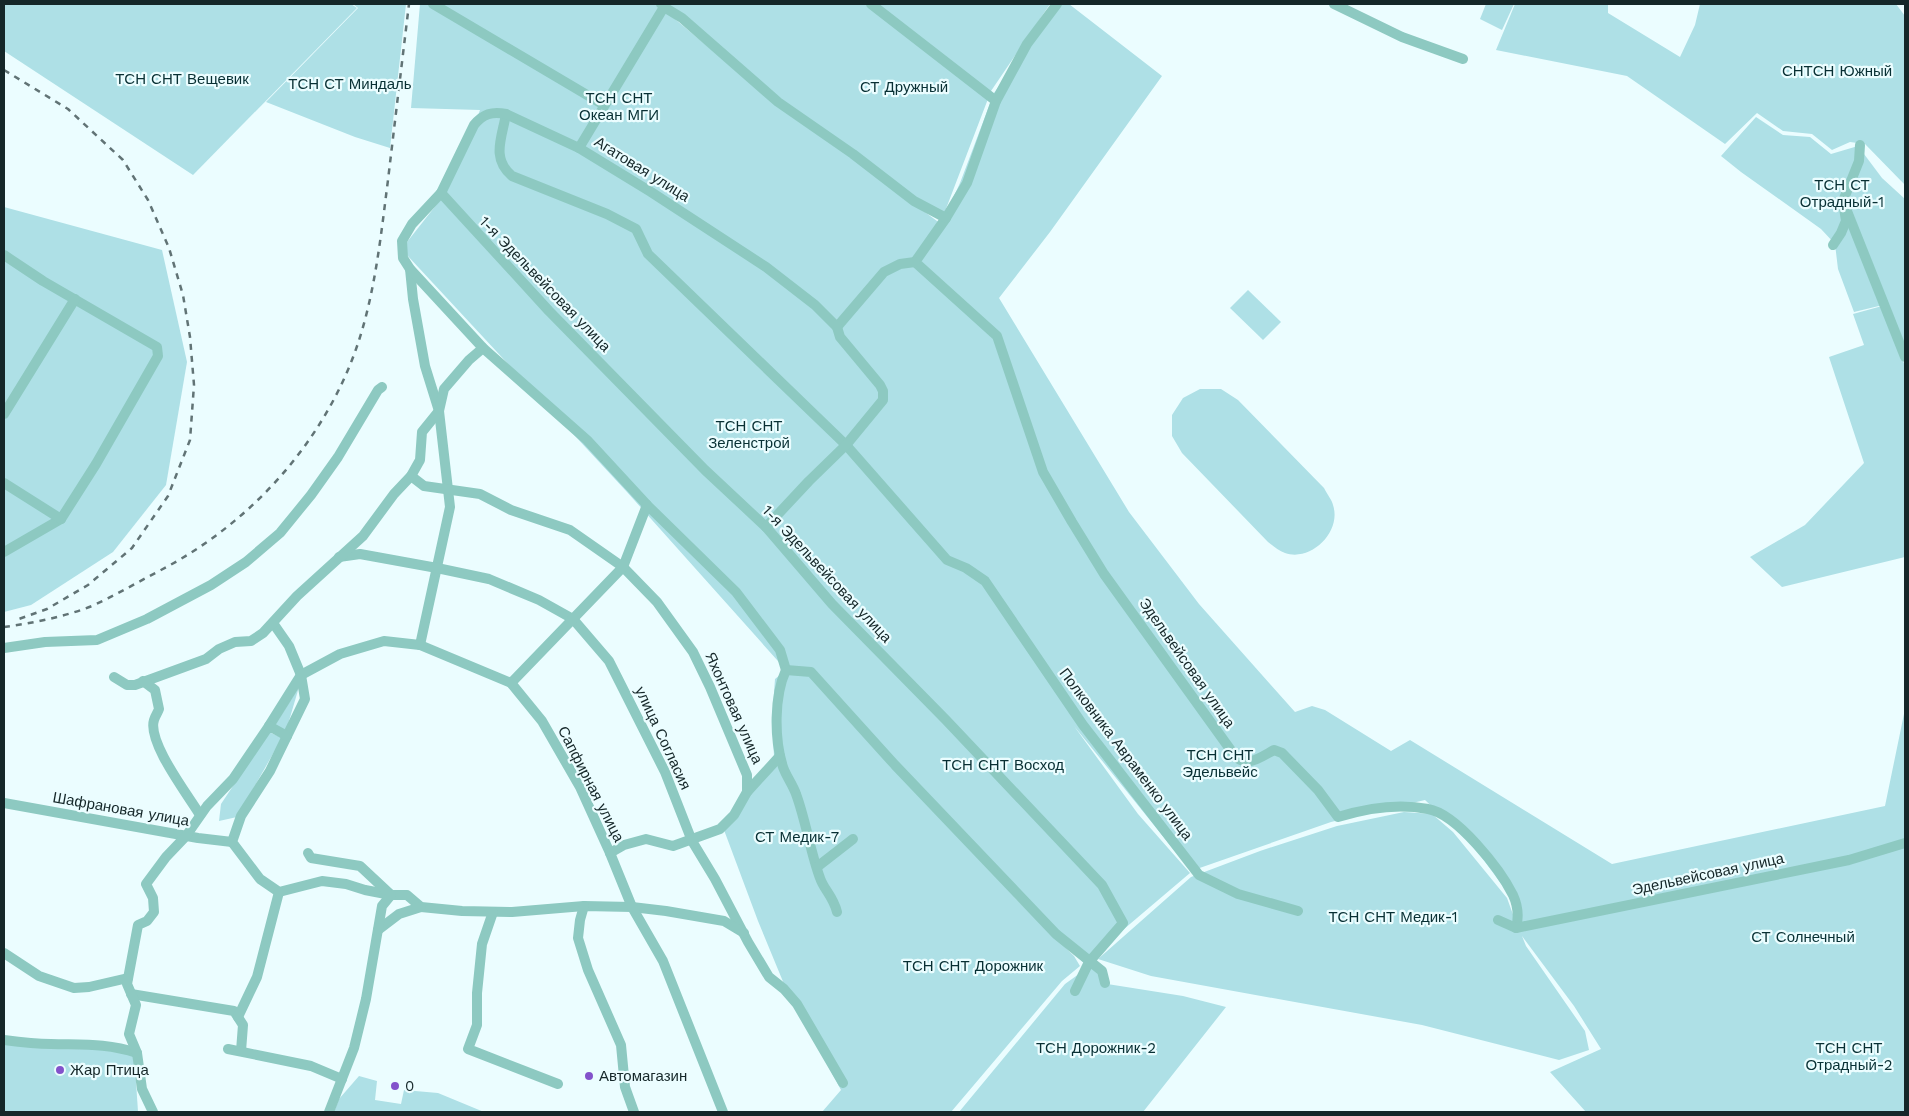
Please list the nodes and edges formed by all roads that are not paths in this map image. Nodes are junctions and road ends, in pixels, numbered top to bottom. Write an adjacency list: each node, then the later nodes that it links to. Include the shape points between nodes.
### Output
1 (433, 4): 8 (street)
2 (871, 4): 7 (street)
3 (1057, 4): 7 (street, via 1027,44)
4 (1334, 4): 6 (street, via 1402,37)
5 (663, 5): 8 (street); 14 (street, via 778,102 914,201)
6 (1463, 59)
7 (996, 101): 14 (street, via 967,183)
8 (604, 105): 11 (street)
9 (506, 114): 11 (street, Агатовая улица); 12 (street, Агатовая улица, via 481,116); 28 (street, Полковника Авраменко улица, via 499,153 505,170 512,176 636,229 648,254)
10 (1860, 145): 13 (street, via 1859,161)
11 (579, 148): 22 (street, Агатовая улица, via 766,267 815,305)
12 (440, 194): 20 (street, Агатовая улица, via 412,224 402,241 403,258); 34 (street, 1-я Эдельвейсовая улица, via 549,311)
13 (1843, 201): 15 (street, via 1846,221); 16 (street)
14 (946, 218): 19 (street)
15 (1841, 234): 16 (street); 17 (street)
16 (1859, 239): 24 (street)
17 (1832, 245)
18 (4, 255): 21 (street)
19 (915, 262): 22 (street, via 900,264 884,272); 71 (street, Эдельвейсовая улица, via 997,336 1044,472 1072,522 1104,574 1234,756 1247,762 1274,750 1282,753 1318,790 1338,817 1375,807 1410,806 1431,809 1455,822 1513,894 1519,916)
20 (410, 269): 23 (street, Агатовая улица); 26 (street, via 425,366)
21 (75, 300): 27 (street); 33 (street, via 157,347 158,356)
22 (837, 327): 28 (street, Агатовая улица, via 840,337 883,391 883,400)
23 (483, 348): 26 (street, via 444,389); 32 (street, Агатовая улица, via 587,440)
24 (1905, 357)
25 (382, 387): 42 (street, via 311,495 280,533 246,562 147,619 97,640)
26 (439, 411): 29 (street, via 422,432 420,460); 31 (street)
27 (4, 414)
28 (846, 445): 34 (street, Агатовая улица); 67 (street, Полковника Авраменко улица, via 947,560 985,581 1083,725 1199,875 1238,894)
29 (410, 476): 31 (street, Яхонтовая улица, via 424,486); 36 (street, via 363,536)
30 (4, 483): 33 (street)
31 (448, 490): 37 (street, Яхонтовая улица, via 480,494 511,510 570,530); 38 (street, via 450,507)
32 (647, 505): 37 (street); 43 (street, Агатовая улица, via 736,592 780,650)
33 (61, 519): 35 (street)
34 (766, 528): 75 (street, 1-я Эдельвейсовая улица, via 832,604 1102,885 1123,923)
35 (4, 552)
36 (339, 557): 38 (street, улица Согласия, via 360,554); 40 (street, via 297,596)
37 (623, 567): 39 (street); 51 (street, Яхонтовая улица, via 657,602 693,652 747,775)
38 (437, 568): 39 (street, улица Согласия, via 489,579 539,600); 41 (street)
39 (573, 620): 47 (street); 56 (street, улица Согласия, via 609,661 665,772)
40 (274, 623): 44 (street, via 289,646); 46 (street, via 251,641 235,642 206,659)
41 (420, 645): 44 (street, Сапфирная улица, via 384,640 340,654); 47 (street, Сапфирная улица)
42 (4, 648)
43 (786, 670): 50 (street, via 781,681 776,724); 75 (street, via 812,672 994,870)
44 (301, 675): 48 (street); 49 (street, via 305,700)
45 (114, 678): 46 (street, via 127,685)
46 (144, 681): 53 (street, via 155,690 159,709 153,721 162,754)
47 (511, 683): 60 (street, Сапфирная улица, via 542,721 580,787)
48 (269, 726): 49 (street); 53 (street, via 233,779)
49 (288, 736): 57 (street, via 270,772 241,816)
50 (780, 756): 51 (street); 61 (street, via 796,793)
51 (747, 792): 56 (street, via 720,830)
52 (4, 803): 54 (street, Шафрановая улица)
53 (200, 815): 54 (street)
54 (186, 836): 57 (street, Шафрановая улица); 76 (street, via 146,884 153,898 154,912 147,921 138,925)
55 (853, 839): 61 (street)
56 (692, 841): 60 (street, via 674,846 646,839); 73 (street, улица Согласия)
57 (232, 842): 62 (street, via 260,879)
58 (1905, 843): 71 (street, Эдельвейсовая улица, via 1839,862)
59 (308, 853): 63 (street, via 311,858 360,866)
60 (610, 853): 66 (street, Сапфирная улица)
61 (817, 868): 69 (street)
62 (279, 892): 63 (street, via 322,880); 80 (street, via 257,977)
63 (391, 895): 65 (street, via 407,895); 72 (street, via 382,906)
64 (584, 906): 66 (street); 68 (street); 90 (street, via 578,938 588,970 621,1045 625,1087)
65 (421, 907): 68 (street); 72 (street, via 399,914)
66 (632, 907): 73 (street, via 724,921); 91 (street, Сапфирная улица, via 663,961)
67 (1298, 911)
68 (493, 912): 87 (street, via 482,944 477,1025 468,1049)
69 (838, 912)
70 (1498, 920): 71 (street)
71 (1516, 928)
72 (378, 930): 85 (street, via 364,1007)
73 (744, 933): 86 (street, улица Согласия, via 769,976 797,1004)
74 (4, 953): 76 (street, via 39,976 74,988)
75 (1088, 962): 77 (street, via 1102,971); 78 (street, 1-я Эдельвейсовая улица)
76 (128, 978): 79 (street)
77 (1105, 982)
78 (1075, 991)
79 (131, 994): 80 (street, via 234,1011); 84 (street, via 136,1005 129,1034)
80 (238, 1017): 83 (street, via 243,1025)
81 (4, 1040): 84 (street, via 117,1046)
82 (228, 1049): 83 (street)
83 (241, 1051): 85 (street, via 311,1066)
84 (137, 1052): 88 (street, via 142,1088)
85 (342, 1079): 89 (street)
86 (843, 1083)
87 (558, 1084)
88 (153, 1112)
89 (329, 1112)
90 (634, 1112)
91 (723, 1112)

